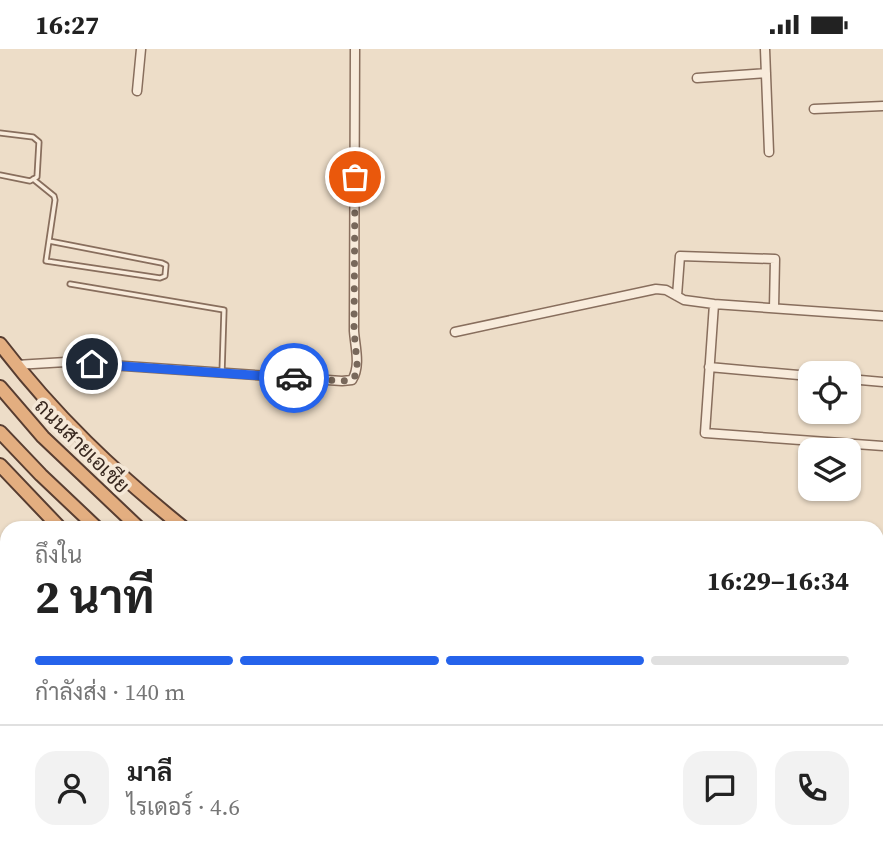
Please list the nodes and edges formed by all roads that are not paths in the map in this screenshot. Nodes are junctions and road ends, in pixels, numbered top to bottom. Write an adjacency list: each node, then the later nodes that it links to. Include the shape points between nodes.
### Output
1 (141, 49): 6 (street)
2 (355, 49): 23 (street, via 357,373 352,380 342,381)
3 (765, 49): 4 (street)
4 (766, 73): 5 (street); 10 (street)
5 (697, 78)
6 (137, 91)
7 (883, 106): 8 (street)
8 (814, 109)
9 (0, 133): 12 (lane, via 33,137 39,142 37,177)
10 (769, 152)
11 (0, 175): 12 (lane)
12 (33, 179): 13 (lane, via 54,196)
13 (49, 241): 13 (lane, via 46,261 165,277 162,263)
14 (70, 284): 23 (lane, via 224,310)
15 (677, 296): 16 (street); 17 (street, via 680,255 775,259); 19 (street, via 656,289)
16 (714, 304): 17 (street); 22 (street)
17 (774, 308): 18 (street)
18 (883, 316)
19 (455, 332)
20 (0, 344): 21 (highway, ถนนสายเอเชีย)
21 (16, 365): 23 (street, via 66,362); 34 (highway, ถนนสายเอเชีย, via 79,437)
22 (709, 367): 24 (street); 29 (street, via 705,433)
23 (222, 373)
24 (798, 375)
25 (861, 380): 26 (street)
26 (883, 382)
27 (0, 387): 33 (highway, ถนนสายเอเชีย, via 43,437)
28 (0, 432): 32 (highway)
29 (883, 446)
30 (0, 465): 31 (highway)
31 (53, 521)
32 (89, 521)
33 (132, 521)
34 (175, 521)
35 (0, 841): 36 (lane)
36 (0, 866)

